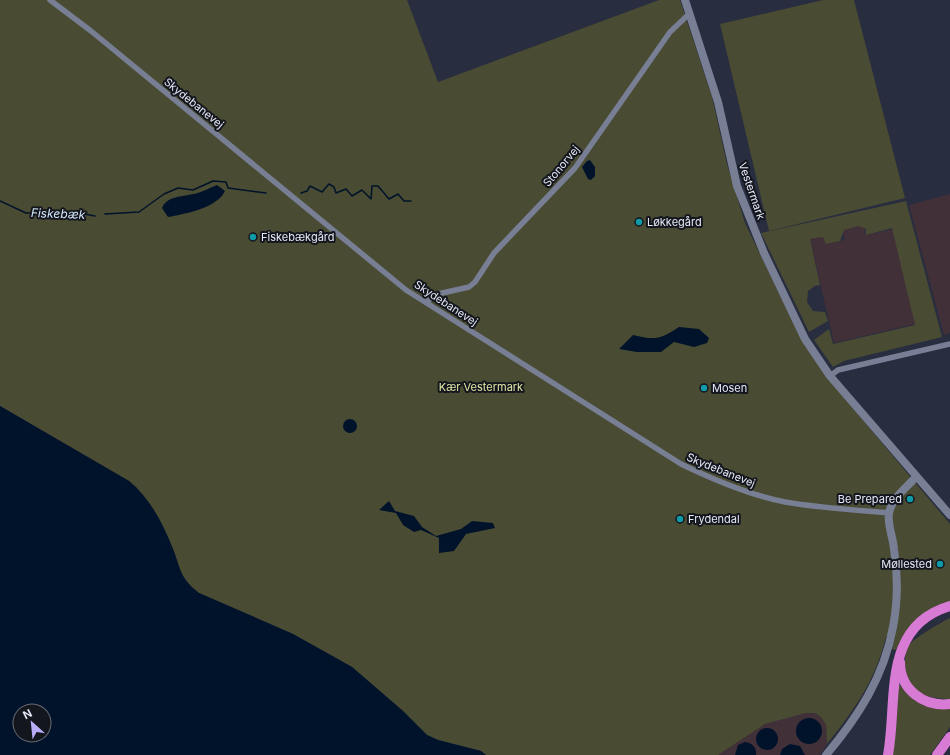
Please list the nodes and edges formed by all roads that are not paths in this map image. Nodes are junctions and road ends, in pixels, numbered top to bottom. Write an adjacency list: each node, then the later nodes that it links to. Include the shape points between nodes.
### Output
1 (50, 0): 4 (street, Skydebanevej, via 406,290)
2 (685, 0): 3 (street, Vestermark)
3 (689, 14): 4 (street, Stonorvej, via 670,32 576,168 494,253 475,282 469,287 438,294); 6 (street, Vestermark, via 718,102 737,186 751,222 805,338)
4 (426, 302): 8 (street, Skydebanevej, via 654,448 708,477 759,496 784,502)
5 (950, 344): 6 (street, via 838,370)
6 (830, 376): 7 (street, Vestermark)
7 (916, 477): 8 (street, via 897,496); 9 (street, Vestermark)
8 (889, 513): 14 (street, via 897,590 890,644 876,682 865,702)
9 (950, 516)
10 (950, 606): 11 (highway, via 940,609 921,622)
11 (903, 646): 12 (highway, via 900,665 910,690 924,701); 15 (highway, via 896,670)
12 (950, 704)
13 (950, 738): 16 (highway)
14 (826, 755)
15 (888, 755)
16 (938, 755)

